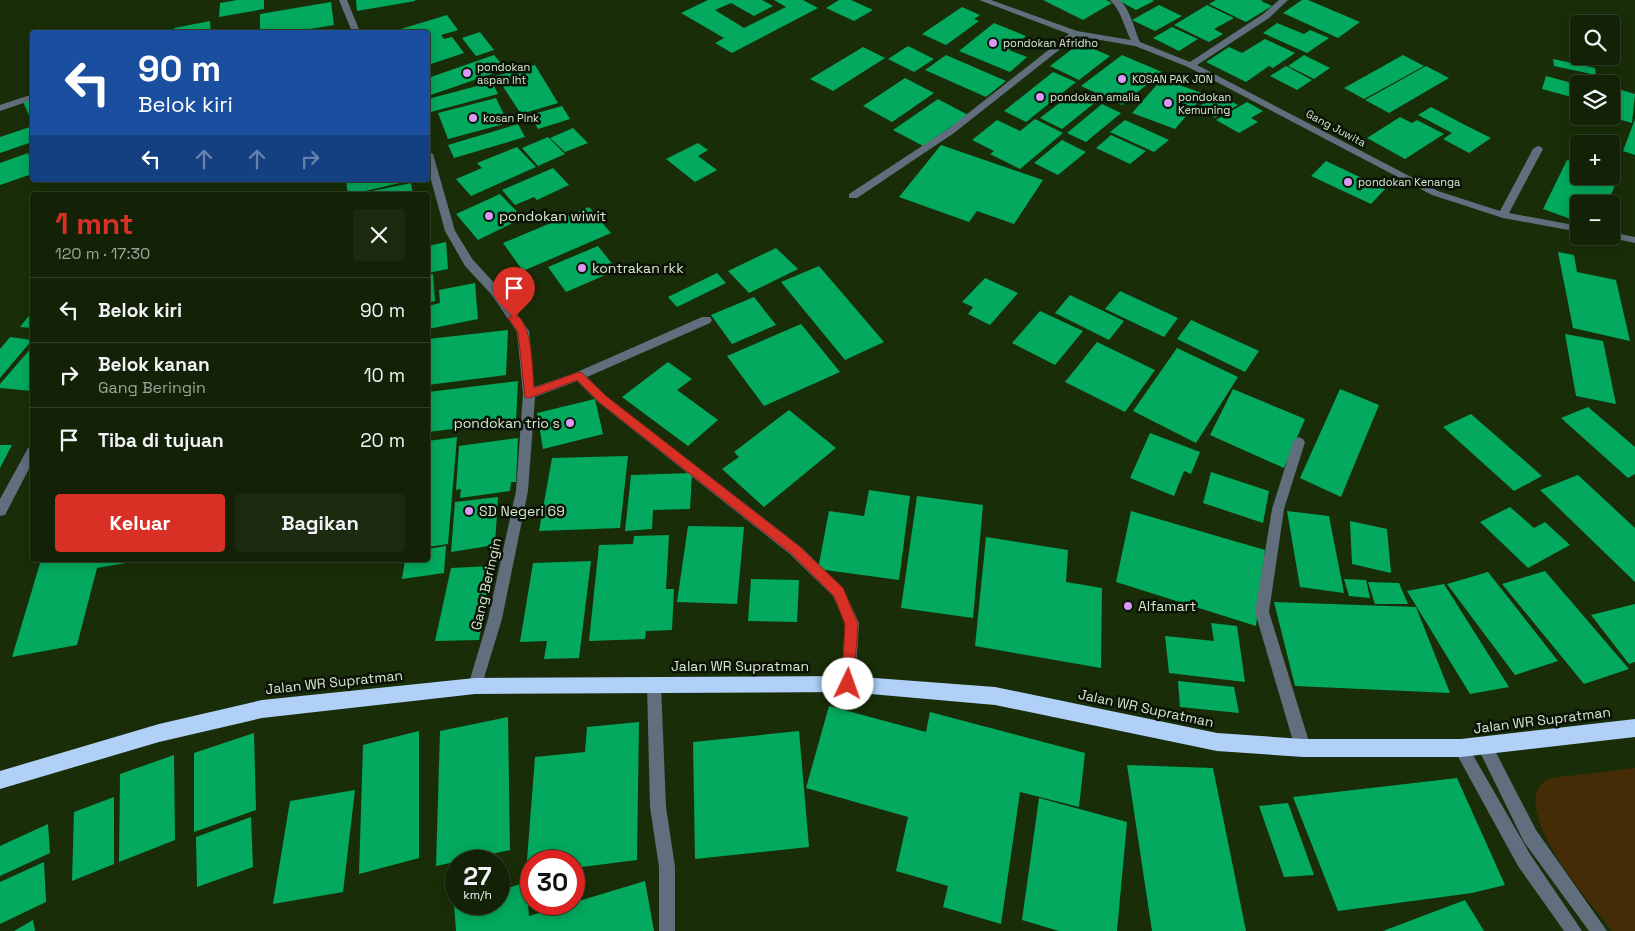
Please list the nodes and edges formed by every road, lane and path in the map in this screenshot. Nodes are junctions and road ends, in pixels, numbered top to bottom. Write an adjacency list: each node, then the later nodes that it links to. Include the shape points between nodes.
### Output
1 (343, 0): 5 (street)
2 (983, 0): 6 (street, Gang Juwita)
3 (1114, 0): 7 (street, via 1125,13)
4 (1284, 0): 8 (street, via 1266,16)
5 (355, 30)
6 (1074, 33): 7 (street, Gang Juwita); 13 (street, via 951,131)
7 (1137, 44): 8 (street, Gang Juwita)
8 (1190, 65): 14 (street, Gang Juwita, via 1435,193)
9 (30, 98): 10 (street)
10 (0, 108)
11 (1538, 149): 14 (street)
12 (430, 161): 20 (street, Gang Beringin, via 450,231 469,263 495,291 523,331)
13 (853, 196)
14 (1503, 215): 15 (street, Gang Juwita)
15 (1570, 227)
16 (1620, 237): 17 (street)
17 (1635, 240)
18 (706, 320): 19 (street)
19 (579, 376): 20 (street); 24 (street, via 602,399 796,550 838,592 852,624)
20 (529, 394): 26 (street, Gang Beringin, via 522,491 495,619)
21 (1299, 442): 29 (street, via 1278,508 1262,612)
22 (30, 456): 23 (street)
23 (0, 511)
24 (848, 684): 25 (highway, Jalan WR Supratman); 29 (highway, Jalan WR Supratman, via 995,696 1217,742)
25 (654, 685): 26 (highway, Jalan WR Supratman); 32 (street, via 658,807 666,867)
26 (475, 686): 31 (highway, Jalan WR Supratman, via 262,709 159,733)
27 (1635, 728): 28 (highway, Jalan WR Supratman)
28 (1485, 746): 30 (highway, Jalan WR Supratman); 34 (street, via 1530,836)
29 (1303, 748): 30 (highway, Jalan WR Supratman)
30 (1462, 748): 33 (street, via 1524,860)
31 (0, 780)
32 (666, 931)
33 (1574, 931)
34 (1599, 931)

